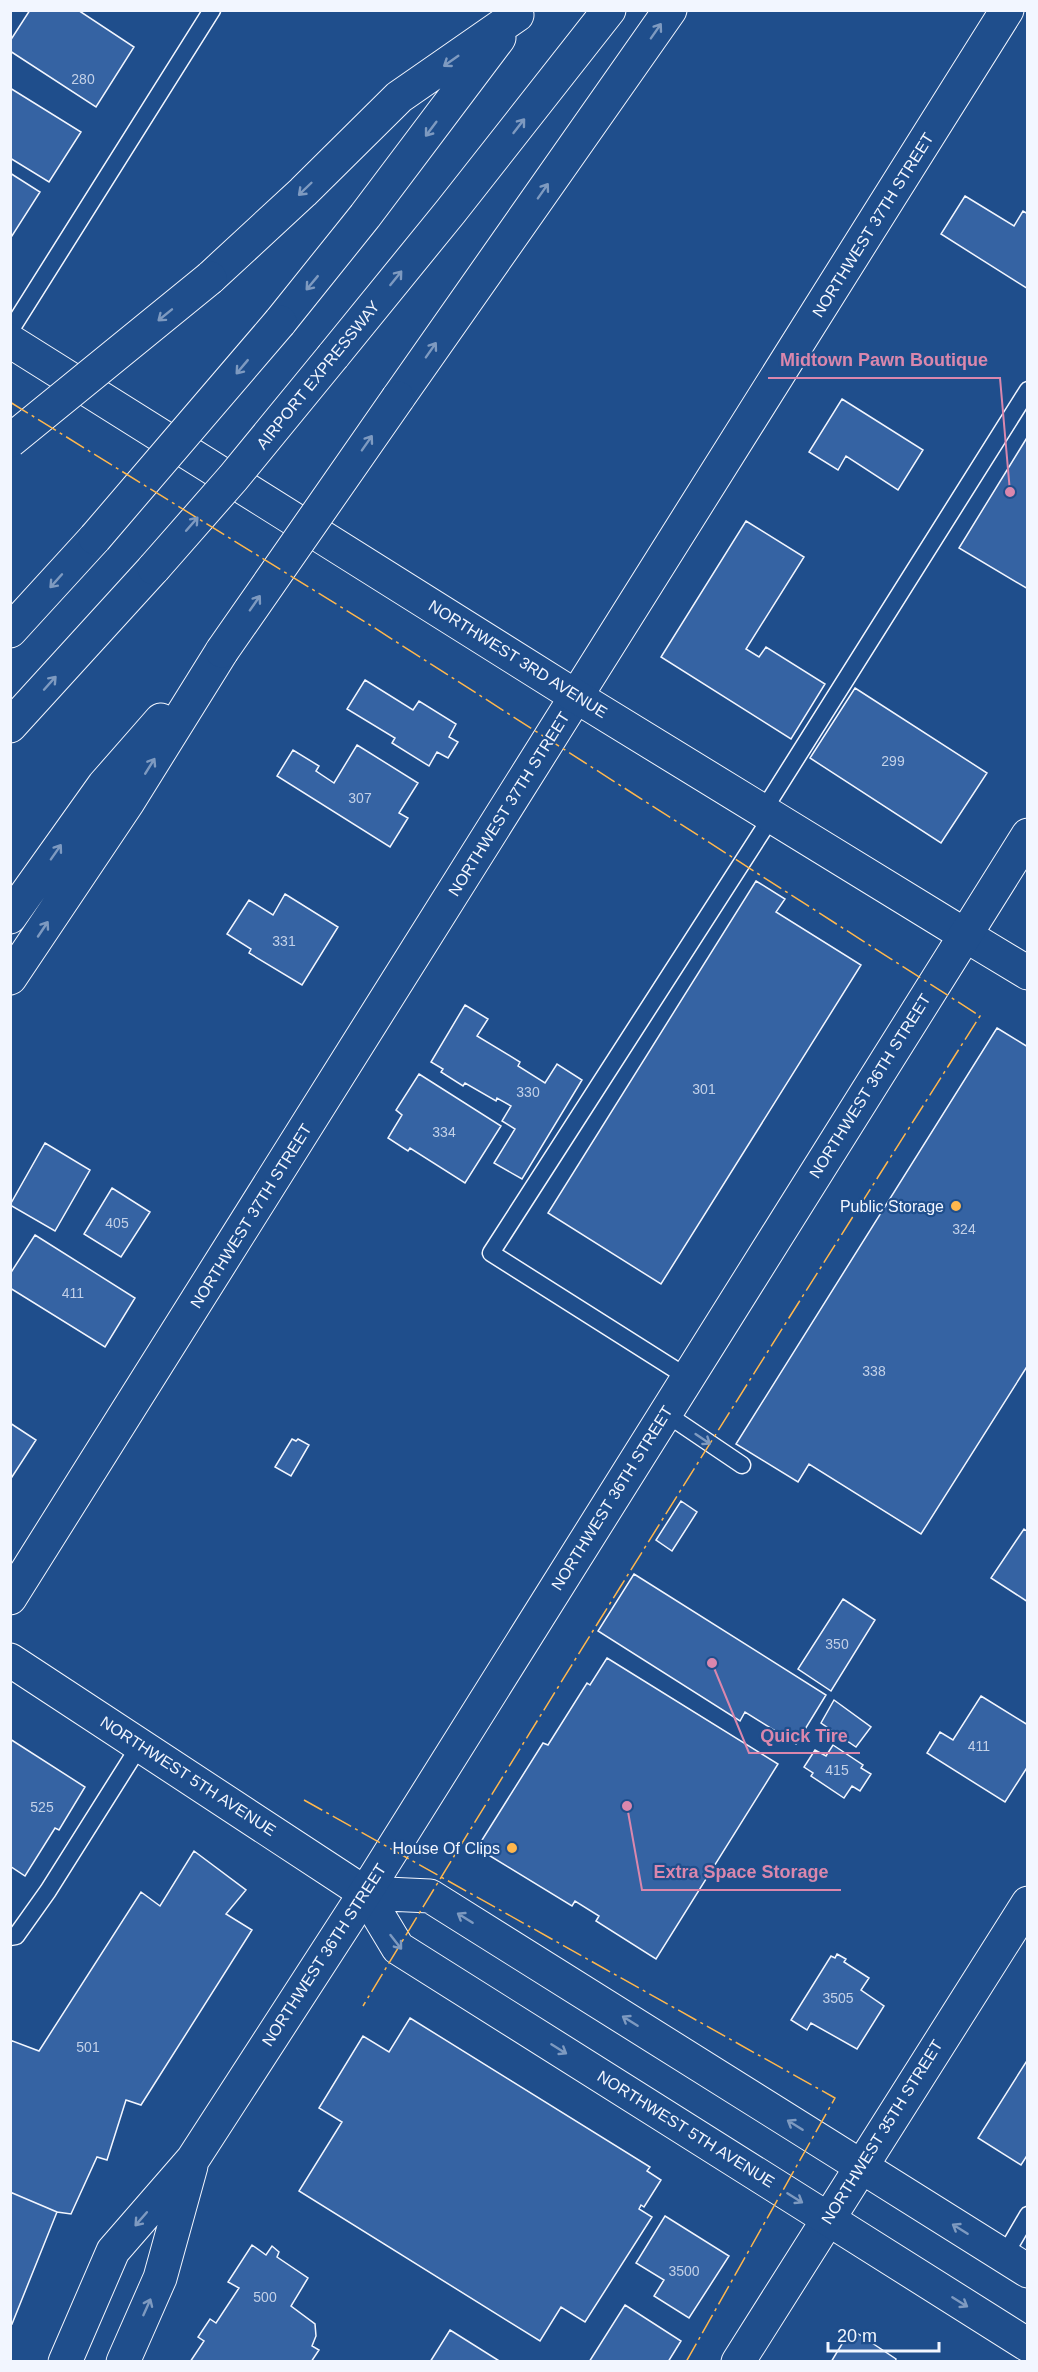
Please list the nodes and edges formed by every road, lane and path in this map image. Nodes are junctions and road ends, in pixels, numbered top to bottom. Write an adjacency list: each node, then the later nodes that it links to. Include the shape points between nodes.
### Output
1 (212, 10): 6 (lane)
2 (609, 10): 13 (main road, AIRPORT EXPRESSWAY, one-way to 2, bridge, via 233,478 459,202)
3 (670, 10): 11 (main road, one-way to 3, bridge)
4 (1007, 10): 12 (main road, NORTHWEST 37TH STREET)
5 (518, 13): 9 (main road, one-way to 9, bridge, via 399,97 210,278); 10 (main road, one-way to 10, bridge, via 280,322)
6 (10, 331)
7 (10, 341): 12 (main road, NORTHWEST 3RD AVENUE)
8 (1028, 390): 14 (lane)
9 (10, 441)
10 (10, 631)
11 (222, 651): 16 (main road, one-way to 11, via 104,785); 19 (main road, one-way to 11, via 129,802)
12 (576, 697): 14 (main road, NORTHWEST 3RD AVENUE); 23 (main road, NORTHWEST 37TH STREET)
13 (10, 726)
14 (767, 814): 17 (main road, NORTHWEST 3RD AVENUE); 20 (lane, via 491,1253)
15 (1028, 835): 17 (main road, NORTHWEST 36TH STREET)
16 (10, 917)
17 (965, 935): 18 (main road, NORTHWEST 3RD AVENUE); 20 (main road, NORTHWEST 36TH STREET)
18 (1028, 973)
19 (10, 978)
20 (687, 1377): 21 (main road, NORTHWEST 36TH STREET)
21 (664, 1413): 22 (lane, one-way to 22); 26 (main road, NORTHWEST 36TH STREET)
22 (742, 1464)
23 (10, 1599)
24 (10, 1660): 25 (main road, NORTHWEST 5TH AVENUE)
25 (140, 1745): 26 (main road, NORTHWEST 5TH AVENUE); 28 (lane, via 48,1891 16,1936)
26 (365, 1893): 29 (main road, NORTHWEST 36TH STREET); 30 (main road, one-way to 26, via 430,1896); 32 (main road, NORTHWEST 5TH AVENUE, one-way to 32, via 398,1948)
27 (1028, 1903): 30 (main road, NORTHWEST 35TH STREET)
28 (10, 1937)
29 (193, 2158): 35 (main road, NORTHWEST 36TH STREET, one-way to 35, via 113,2251); 36 (main road, NORTHWEST 36TH STREET, one-way to 29, via 160,2278)
30 (860, 2166): 32 (main road, NORTHWEST 35TH STREET); 33 (main road, one-way to 30)
31 (1028, 2215): 33 (lane)
32 (828, 2218): 34 (main road, NORTHWEST 5TH AVENUE, one-way to 34); 37 (main road, NORTHWEST 35TH STREET)
33 (1016, 2264)
34 (1028, 2345)
35 (64, 2361)
36 (123, 2361)
37 (738, 2361)

